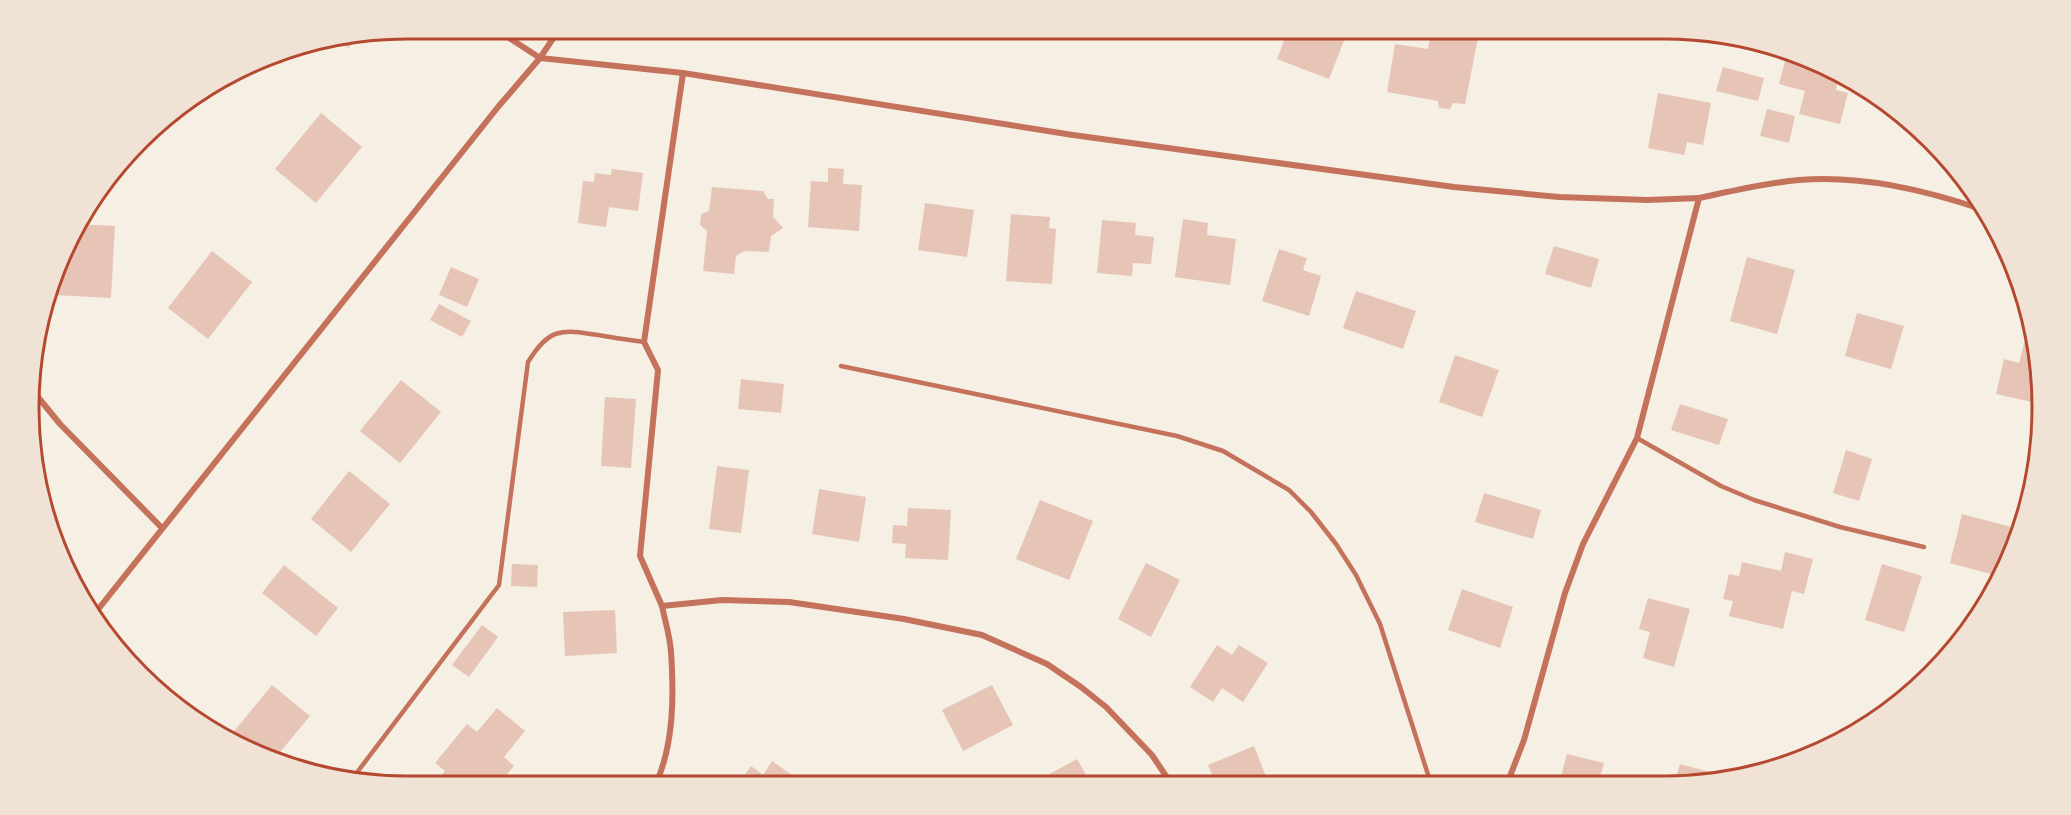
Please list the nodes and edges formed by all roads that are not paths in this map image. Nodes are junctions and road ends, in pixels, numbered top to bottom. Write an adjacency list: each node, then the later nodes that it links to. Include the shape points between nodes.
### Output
1 (511, 39): 3 (street)
2 (553, 39): 3 (street)
3 (540, 58): 4 (street); 11 (street)
4 (683, 73): 5 (street, via 1073,135 1454,188 1559,197); 7 (street)
5 (1699, 198): 6 (street, via 1799,180 1846,179 1913,190); 10 (street)
6 (1972, 206)
7 (644, 342): 13 (street, via 658,370 640,556); 15 (lane, via 568,330 538,346 528,362 499,585)
8 (841, 366): 18 (lane, via 1177,436 1223,451 1289,490 1336,544 1376,614)
9 (39, 399): 11 (street)
10 (1637, 438): 12 (lane, via 1721,486 1754,500 1840,527); 19 (street, via 1583,544)
11 (162, 528): 14 (street)
12 (1924, 547)
13 (662, 606): 16 (street, via 671,650 671,712); 17 (street, via 722,600 789,602 982,635 1047,664 1081,687 1106,707)
14 (99, 608)
15 (357, 773)
16 (660, 776)
17 (1166, 776)
18 (1428, 776)
19 (1510, 776)

